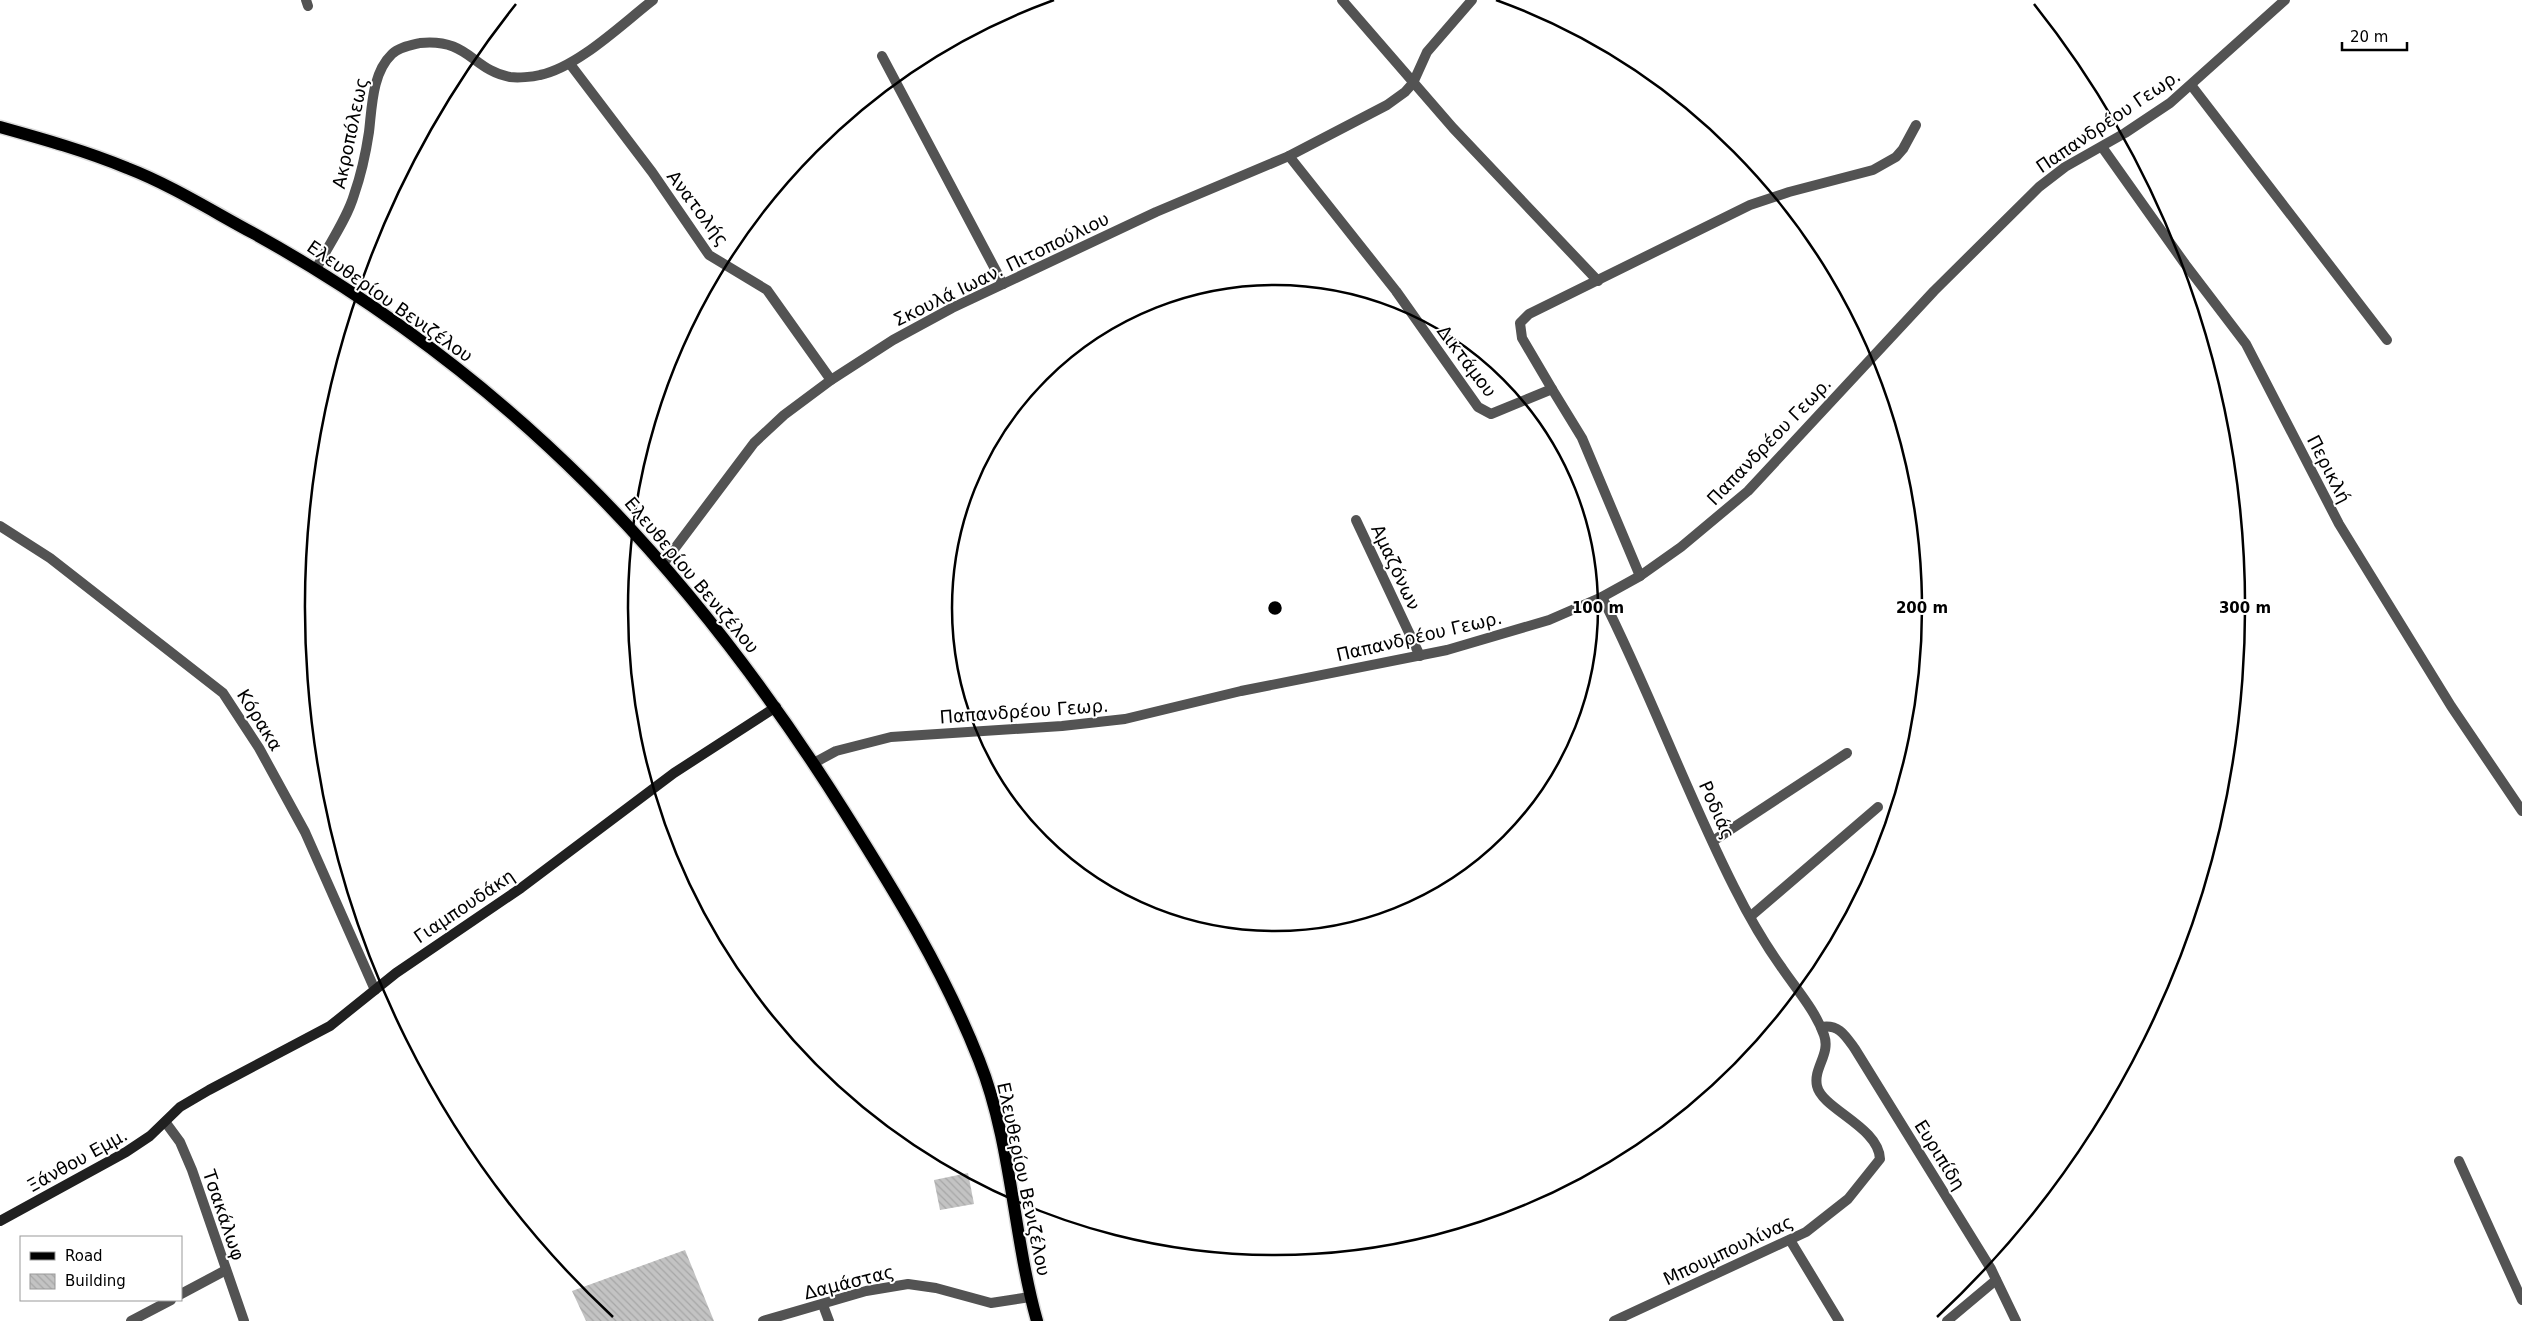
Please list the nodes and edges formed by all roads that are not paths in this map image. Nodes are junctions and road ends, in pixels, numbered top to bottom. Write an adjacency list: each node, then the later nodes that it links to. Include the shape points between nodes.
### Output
1 (652, 0): 6 (street, Ακροπόλεως)
2 (1342, 0): 7 (street)
3 (1472, 0): 7 (street, via 1427,52)
4 (2285, 0): 8 (street, Παπανδρέου Γεωρ.)
5 (882, 56): 15 (street)
6 (570, 64): 13 (street, Ακροπόλεως, via 540,75 510,77 450,44 429,42 393,53 380,73 370,109 369,132 354,196); 17 (street, Ανατολής, via 652,172 709,255 767,290)
7 (1413, 83): 12 (street, Σκουλά Ιωαν. Πιτοπούλιου, via 1387,106); 14 (street)
8 (2191, 85): 11 (street, Παπανδρέου Γεωρ., via 2152,116); 16 (street)
9 (1916, 125): 14 (street, via 1896,157 1873,170 1750,205 1634,260)
10 (0, 127): 13 (main road, Ελευθερίου Βενιζέλου, via 130,169 214,211)
11 (2102, 147): 22 (street, Παπανδρέου Γεωρ., via 2053,175 2024,200 1934,291 1748,491 1702,531); 29 (street, Περικλή, via 2246,344 2339,524 2451,706)
12 (1289, 156): 15 (street, Σκουλά Ιωαν. Πιτοπούλιου, via 1156,212); 18 (street, Δικτάμου, via 1396,290 1478,407 1491,414)
13 (316, 269): 21 (main road, Ελευθερίου Βενιζέλου, via 440,355 514,413 591,486)
14 (1598, 281): 18 (street, via 1529,314 1520,323 1522,338)
15 (1003, 284): 17 (street, Σκουλά Ιωαν. Πιτοπούλιου, via 914,327)
16 (2387, 340)
17 (831, 380): 21 (street, Σκουλά Ιωαν. Πιτοπούλιου, via 784,415 754,443)
18 (1552, 389): 22 (street, via 1582,438)
19 (1356, 520): 24 (street, Αμαζόνων)
20 (0, 526): 32 (street, Κόρακα, via 50,558 223,693 260,748 306,832)
21 (663, 564): 25 (main road, Ελευθερίου Βενιζέλου)
22 (1640, 576): 23 (street, Παπανδρέου Γεωρ.)
23 (1602, 597): 24 (street, Παπανδρέου Γεωρ., via 1514,632); 30 (street, Ροδιάς)
24 (1420, 656): 27 (street, Παπανδρέου Γεωρ., via 1242,691 1125,719 873,740 836,751)
25 (776, 707): 27 (main road, Ελευθερίου Βενιζέλου); 32 (street, Γιαμπουδάκη, via 674,773)
26 (1847, 753): 30 (street)
27 (814, 763): 41 (main road, Ελευθερίου Βενιζέλου, via 918,929 952,996 978,1058 996,1118)
28 (1878, 807): 31 (street)
29 (2522, 811)
30 (1713, 841): 31 (street, Ροδιάς)
31 (1751, 916): 33 (street, Ροδιάς, via 1782,969 1813,1010)
32 (375, 990): 34 (street, Γιαμπουδάκη, via 330,1026 180,1107)
33 (1820, 1027): 37 (street, Μπουμπουλίνας, via 1826,1050 1817,1077 1818,1090 1870,1136 1880,1152 1880,1159 1848,1199 1806,1232); 39 (street, Ευριπίδη, via 1829,1026 1842,1031 1855,1049)
34 (166, 1123): 36 (street, Ξάνθου Εμμ., via 126,1152); 38 (street, Τσακάλωφ, via 180,1142 192,1170)
35 (2459, 1161): 42 (street)
36 (0, 1221)
37 (1790, 1240): 50 (street, Μπουμπουλίνας); 51 (street)
38 (226, 1270): 40 (street); 46 (street, Τσακάλωφ)
39 (1996, 1280): 52 (street); 53 (street, Ευριπίδη)
40 (182, 1293)
41 (1030, 1297): 44 (street, Δαμάστας, via 1000,1304 908,1284 883,1287); 49 (main road, Ελευθερίου Βενιζέλου)
42 (2522, 1300)
43 (169, 1301): 45 (street)
44 (823, 1304): 47 (street, Δαμάστας); 48 (street)
45 (131, 1321)
46 (244, 1321)
47 (763, 1321)
48 (829, 1321)
49 (1037, 1321)
50 (1614, 1321)
51 (1839, 1321)
52 (1947, 1321)
53 (2016, 1321)

